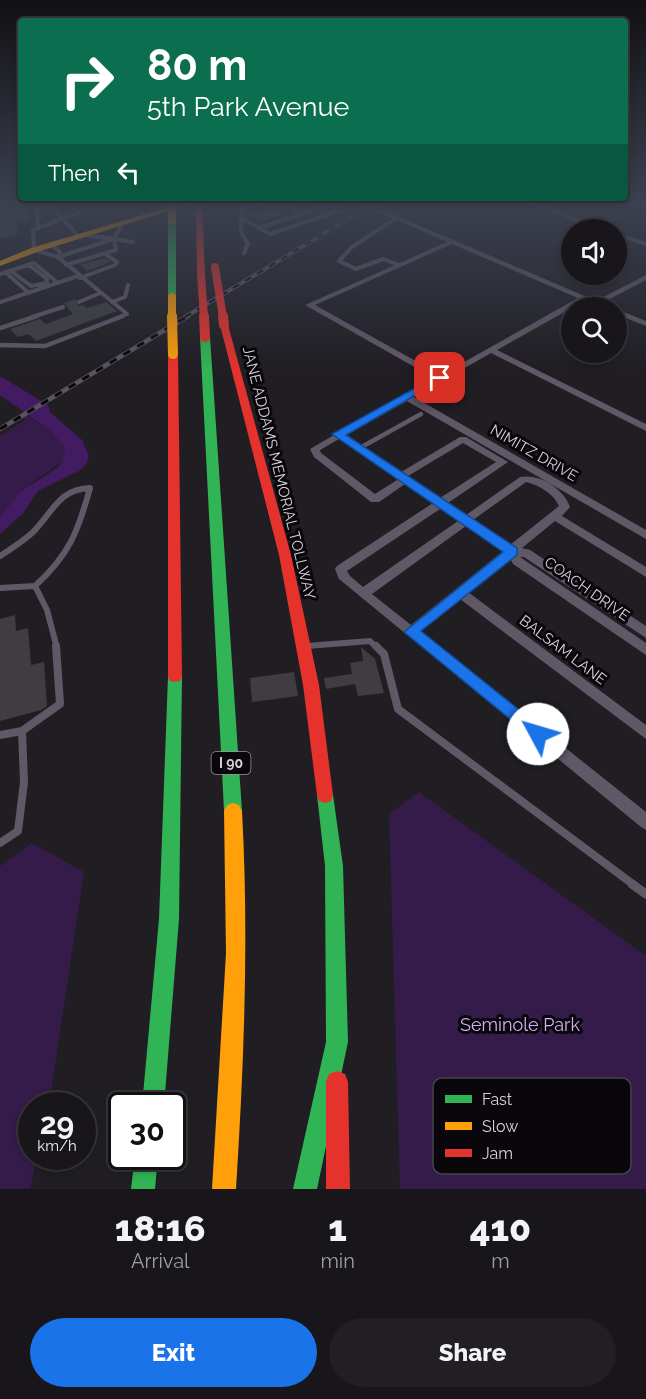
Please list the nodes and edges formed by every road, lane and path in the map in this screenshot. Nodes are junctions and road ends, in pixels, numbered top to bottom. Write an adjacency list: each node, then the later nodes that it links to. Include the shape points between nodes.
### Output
1 (21, 258): 14 (main road)
2 (61, 258): 12 (lane)
3 (86, 258): 12 (lane)
4 (111, 258): 16 (lane, via 117,262 115,266)
5 (172, 258): 63 (main road, bridge, via 172,840)
6 (201, 258): 66 (main road, JANE ADDAMS MEMORIAL TOLLWAY / I 90, bridge, via 237,920 234,1053)
7 (214, 258): 54 (main road, JANE ADDAMS MEMORIAL TOLLWAY / I 90, bridge, via 224,325 285,555)
8 (341, 258): 13 (lane, via 339,261 356,269 383,259)
9 (414, 258): 13 (street)
10 (491, 258): 22 (street)
11 (29, 265): 14 (lane); 14 (lane, via 46,278 27,284); 18 (lane, via 34,263)
12 (66, 265): 16 (lane)
13 (399, 265): 34 (street, via 309,305)
14 (6, 269): 15 (lane); 20 (lane)
15 (0, 274)
16 (79, 277): 18 (lane); 21 (lane)
17 (646, 277): 23 (street)
18 (58, 283): 20 (lane)
19 (128, 285): 26 (lane, via 125,297)
20 (28, 292): 24 (lane)
21 (100, 293): 25 (lane); 26 (lane)
22 (582, 297)
23 (608, 297)
24 (0, 302)
25 (79, 302)
26 (112, 302): 32 (lane, via 127,314 45,346)
27 (63, 307): 31 (lane)
28 (561, 311): 33 (street)
29 (627, 316): 30 (street)
30 (646, 324)
31 (0, 328)
32 (0, 345)
33 (491, 350): 34 (street); 37 (street)
34 (440, 378): 35 (street)
35 (403, 399): 36 (street); 38 (street); 44 (street, NIMITZ DRIVE)
36 (421, 414): 39 (lane)
37 (646, 428)
38 (338, 434): 39 (street, COACH DRIVE); 40 (street, via 316,447 315,452 375,499)
39 (358, 448): 40 (street, COACH DRIVE)
40 (402, 479): 41 (street, COACH DRIVE); 41 (street, via 463,439 503,462)
41 (439, 504): 43 (street, COACH DRIVE); 50 (street, via 341,569 345,579)
42 (554, 516): 43 (street, via 565,504 561,498 527,478); 45 (street); 47 (street)
43 (465, 521): 45 (street, COACH DRIVE); 50 (street)
44 (646, 535)
45 (512, 552): 51 (street); 53 (street, COACH DRIVE, via 526,553); 55 (street, COACH DRIVE, via 517,561)
46 (0, 556): 48 (lane, via 43,522 55,500 81,487 90,488 76,539 63,562)
47 (646, 573)
48 (35, 585): 49 (lane); 56 (lane, via 44,598 62,681 60,704)
49 (0, 588)
50 (364, 593): 52 (street)
51 (460, 594): 52 (street); 57 (street, BALSAM LANE)
52 (411, 632): 59 (street)
53 (646, 633)
54 (304, 646): 61 (lane, via 370,641 378,645 384,654 398,709); 62 (main road, JANE ADDAMS MEMORIAL TOLLWAY / I 90, via 334,866)
55 (646, 650)
56 (22, 731): 58 (lane); 60 (lane, via 24,782 18,831)
57 (646, 733)
58 (0, 735)
59 (646, 822)
60 (0, 843)
61 (646, 894)
62 (337, 1042): 67 (main road, JANE ADDAMS MEMORIAL TOLLWAY / I 90); 68 (main road)
63 (154, 1092)
64 (145, 1170): 65 (main road)
65 (143, 1189)
66 (224, 1189)
67 (305, 1189)
68 (338, 1189)

